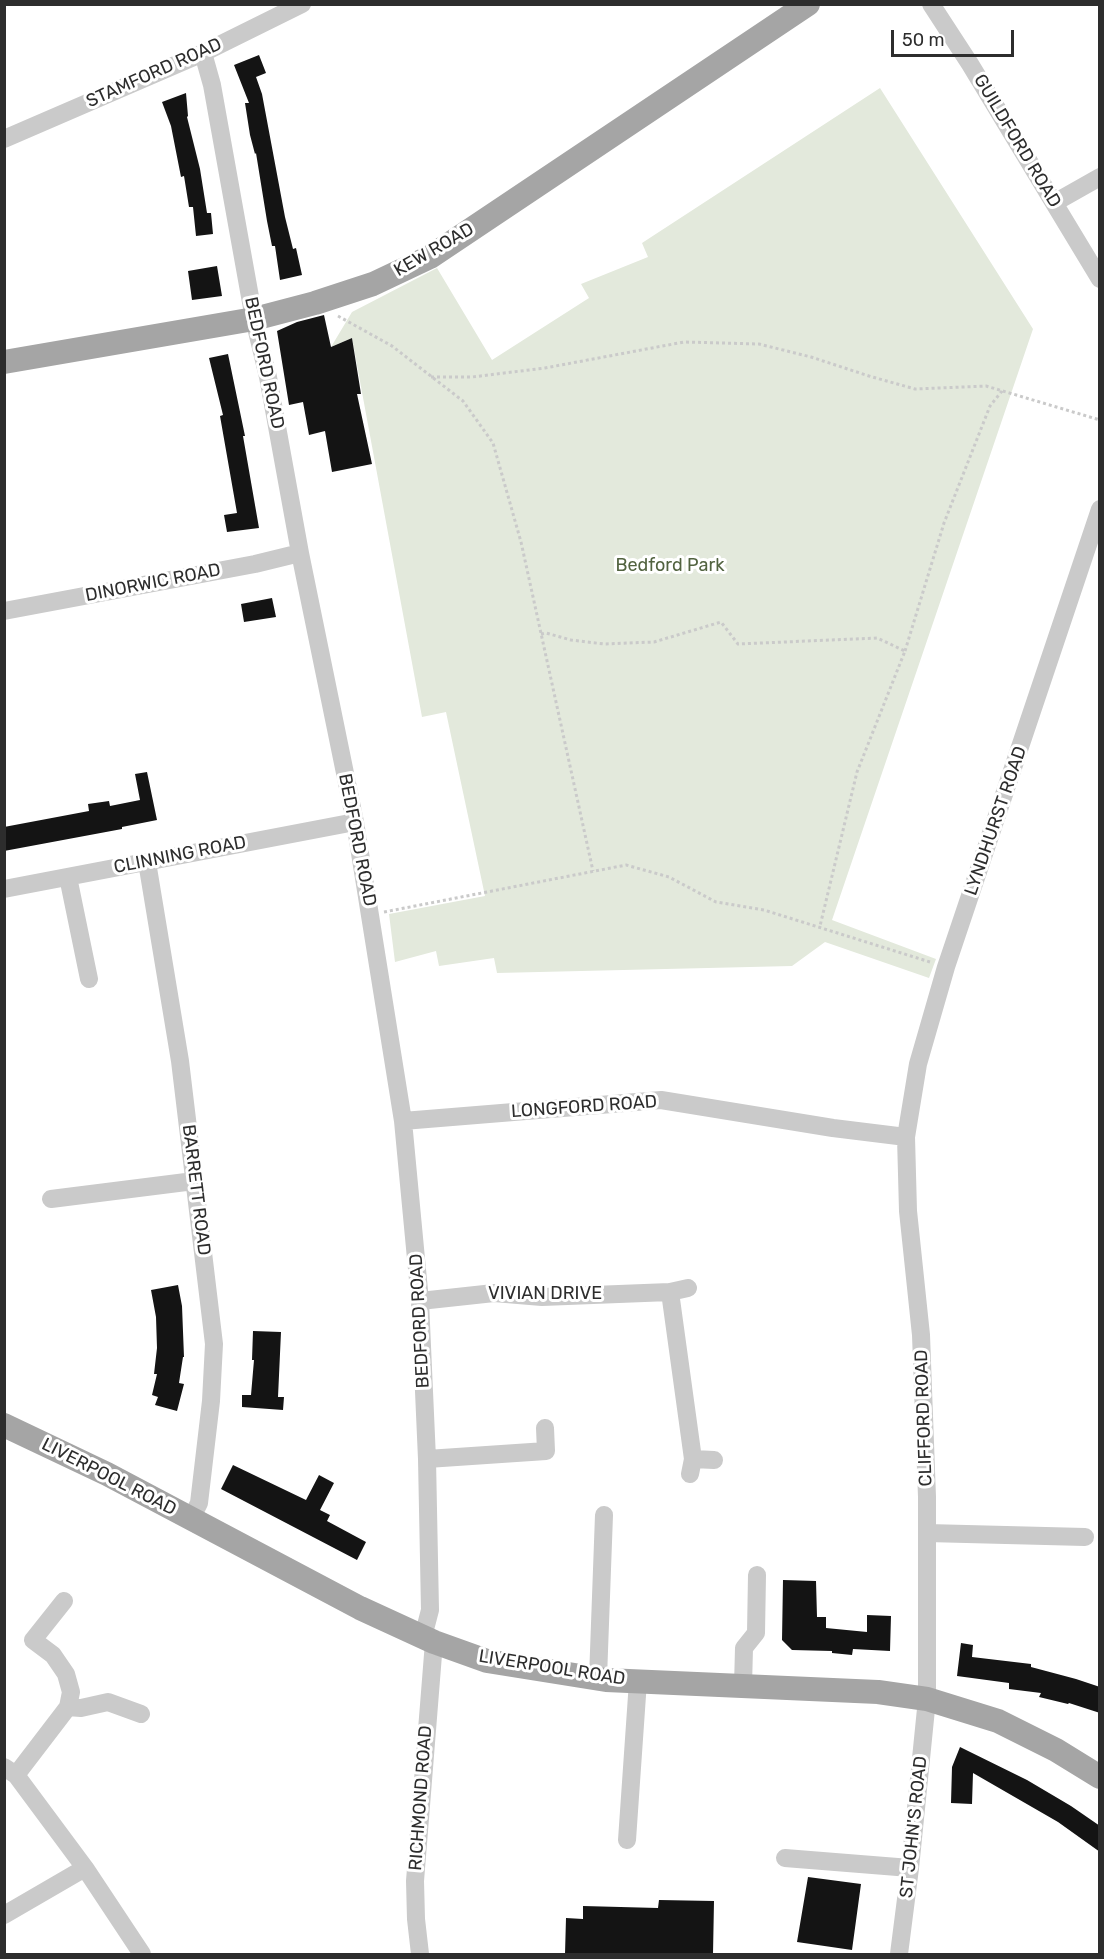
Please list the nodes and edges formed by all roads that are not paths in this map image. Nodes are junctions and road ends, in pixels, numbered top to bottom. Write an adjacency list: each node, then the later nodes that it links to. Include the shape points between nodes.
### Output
1 (808, 4): 9 (main road, KEW ROAD, via 430,257 373,284)
2 (931, 4): 7 (street, GUILDFORD ROAD)
3 (300, 5): 4 (street, STAMFORD ROAD)
4 (203, 53): 5 (street, STAMFORD ROAD); 9 (street, BEDFORD ROAD)
5 (4, 139)
6 (1100, 177): 7 (street)
7 (1054, 203): 8 (street, GUILDFORD ROAD)
8 (1100, 279)
9 (254, 319): 10 (main road, KEW ROAD); 12 (street, BEDFORD ROAD)
10 (4, 362)
11 (1100, 508): 20 (street, LYNDHURST ROAD, via 946,967 918,1064)
12 (300, 553): 13 (street, DINORWIC ROAD); 14 (street, BEDFORD ROAD)
13 (4, 611)
14 (355, 822): 15 (street, CLINNING ROAD); 19 (street, BEDFORD ROAD)
15 (147, 862): 16 (street, CLINNING ROAD); 21 (street, BARRETT ROAD, via 180,1061)
16 (68, 877): 17 (street, CLINNING ROAD); 18 (street)
17 (4, 889)
18 (89, 979)
19 (403, 1121): 20 (street, LONGFORD ROAD, via 661,1100); 23 (street, BEDFORD ROAD)
20 (906, 1137): 30 (street, CLIFFORD ROAD, via 908,1211 921,1335)
21 (194, 1180): 22 (street); 29 (street, BARRETT ROAD, via 214,1344 199,1503)
22 (51, 1199)
23 (420, 1301): 26 (street, BEDFORD ROAD); 27 (street, VIVIAN DRIVE, via 494,1293 542,1297 679,1290 692,1466)
24 (4, 1425): 29 (main road, LIVERPOOL ROAD)
25 (546, 1428): 26 (street, via 546,1452)
26 (427, 1459): 34 (street, BEDFORD ROAD)
27 (714, 1460)
28 (604, 1515): 35 (street)
29 (191, 1519): 34 (main road, LIVERPOOL ROAD, via 360,1608)
30 (927, 1533): 31 (street); 38 (street, CLIFFORD ROAD)
31 (1085, 1537)
32 (757, 1575): 37 (street, via 756,1633 744,1648)
33 (64, 1601): 39 (street, via 33,1640 53,1655 66,1674 71,1692)
34 (428, 1639): 35 (main road, LIVERPOOL ROAD, via 488,1661); 49 (street, RICHMOND ROAD, via 415,1881)
35 (598, 1678): 36 (main road, LIVERPOOL ROAD)
36 (638, 1681): 37 (main road, LIVERPOOL ROAD); 43 (street)
37 (743, 1686): 38 (main road, LIVERPOOL ROAD, via 878,1692)
38 (927, 1699): 42 (main road, LIVERPOOL ROAD, via 998,1721); 46 (street, ST JOHN'S ROAD)
39 (68, 1707): 40 (street, via 108,1702); 41 (street)
40 (141, 1714)
41 (10, 1771): 45 (street)
42 (1100, 1777)
43 (627, 1840)
44 (785, 1858): 46 (street)
45 (85, 1868): 47 (street); 48 (street)
46 (910, 1868): 50 (street, ST JOHN'S ROAD)
47 (4, 1915)
48 (142, 1954)
49 (420, 1954)
50 (899, 1954)

